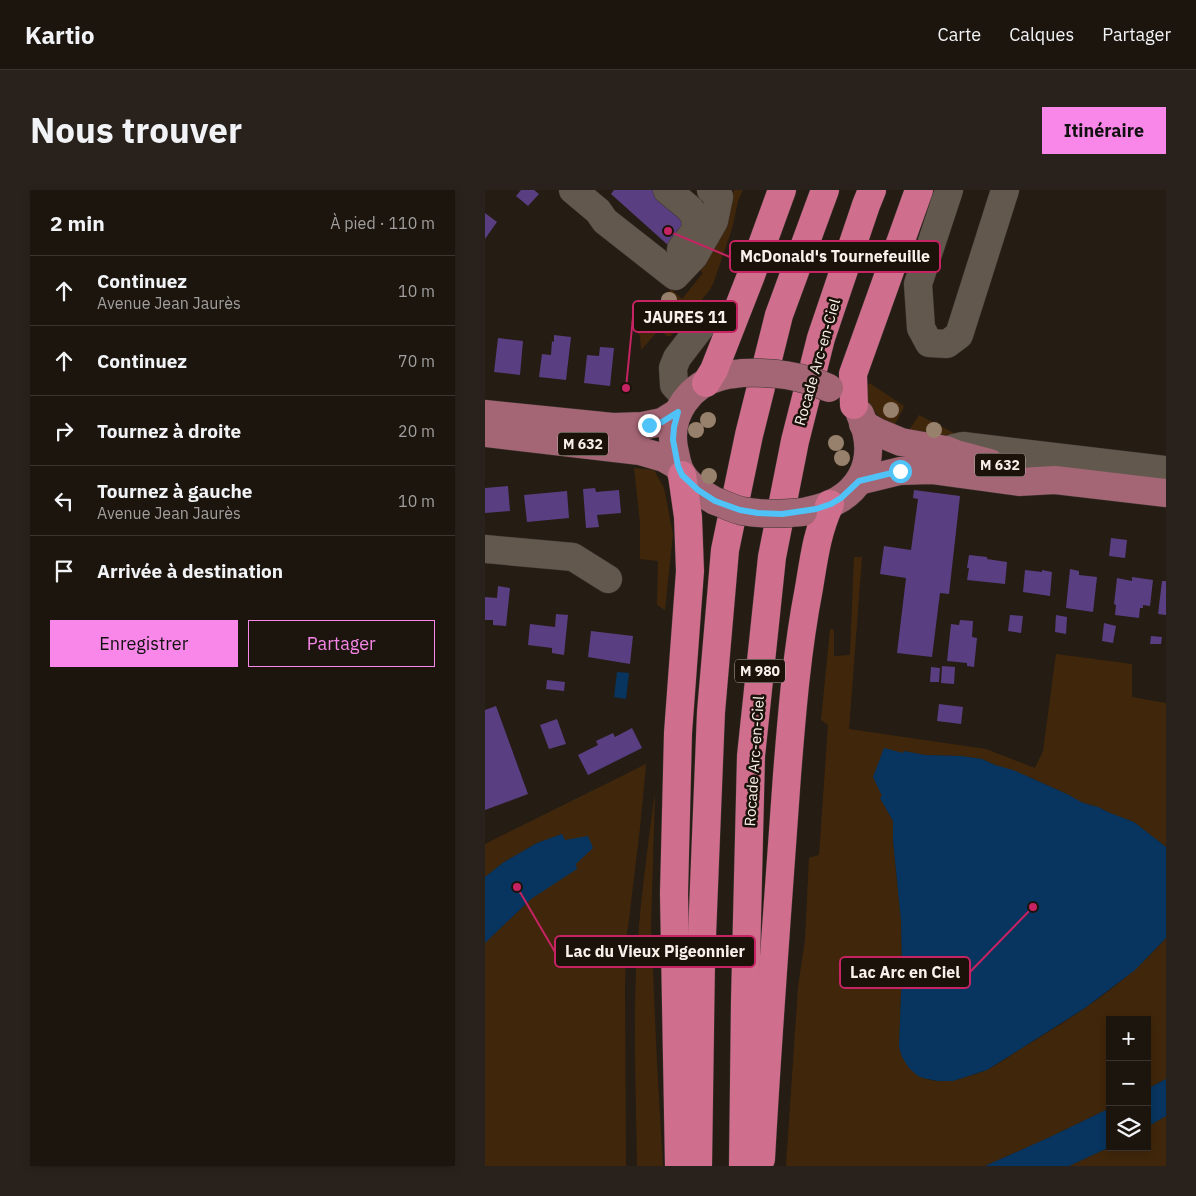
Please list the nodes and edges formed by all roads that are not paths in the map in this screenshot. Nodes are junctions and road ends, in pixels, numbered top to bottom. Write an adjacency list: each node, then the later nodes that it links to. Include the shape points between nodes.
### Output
1 (573, 190): 10 (street)
2 (667, 190): 10 (street, via 695,217 696,230 679,251 663,250 617,217)
3 (711, 190): 10 (street, via 719,197 714,221 693,256 675,276 605,222)
4 (782, 190): 12 (highway, via 714,370)
5 (825, 190): 26 (highway, M 980, via 779,314 725,550 710,732 701,961)
6 (872, 190): 27 (highway, Rocade Arc-en-Ciel / M 980, via 821,338 795,441 772,557 751,756)
7 (919, 190): 14 (highway, via 853,374)
8 (949, 190): 9 (street, via 917,284 921,328 929,343 947,344 959,335)
9 (1005, 190)
10 (598, 211)
11 (703, 324): 12 (street, via 673,368 674,385)
12 (690, 398): 13 (main road, M 632, via 662,422 642,426 613,427); 14 (main road, bridge, via 723,376 765,372 806,379 829,388 840,394); 17 (main road, via 674,427 673,440)
13 (485, 414)
14 (859, 415): 16 (main road, M 632, via 877,432 901,442); 20 (main road, via 869,451)
15 (485, 433): 17 (main road, M 632, via 640,451 664,458)
16 (945, 450): 18 (street, via 963,446); 19 (main road, M 632)
17 (680, 470): 22 (main road, bridge, via 698,490 715,501 740,510 782,514); 25 (highway, via 688,517 690,570 678,733 675,885)
18 (1166, 470)
19 (1055, 480): 20 (main road, M 632, via 1019,482 931,470 900,471); 21 (main road, M 632)
20 (859, 481): 22 (main road)
21 (1166, 493)
22 (831, 504): 28 (highway, via 818,536 801,628)
23 (485, 549): 24 (street, via 573,557)
24 (608, 579)
25 (679, 1166)
26 (698, 1166)
27 (743, 1166)
28 (761, 1166)

